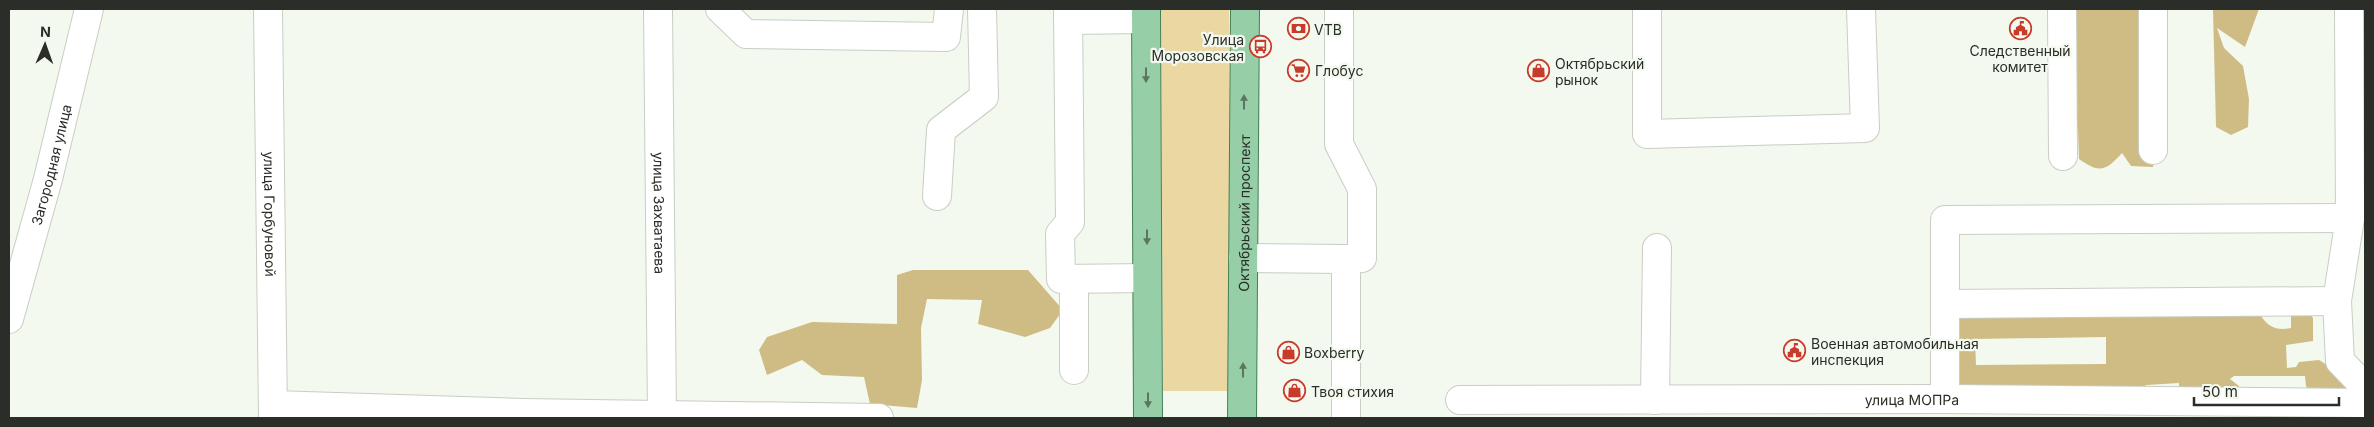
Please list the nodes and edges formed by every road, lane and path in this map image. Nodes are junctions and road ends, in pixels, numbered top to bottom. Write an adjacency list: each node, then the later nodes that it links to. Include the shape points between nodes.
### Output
1 (89, 9): 27 (street, Загородная улица, via 48,179)
2 (268, 9): 35 (street, улица Горбуновой)
3 (658, 9): 36 (street, улица Захватаева)
4 (720, 9): 5 (street, via 746,34 946,37)
5 (949, 9)
6 (982, 9): 18 (street, via 984,97 941,130)
7 (1245, 9): 21 (main road, Октябрьский проспект, one-way to 7)
8 (1339, 9): 22 (street, via 1339,144 1362,189 1362,258)
9 (1647, 9): 10 (street, via 1647,134 1865,128)
10 (1861, 9)
11 (2062, 9): 17 (street)
12 (2152, 9): 16 (street)
13 (2349, 9): 19 (street)
14 (1068, 14): 15 (street); 24 (street, via 1070,222 1060,234 1061,279)
15 (1146, 14): 23 (main road, one-way to 23)
16 (2154, 150)
17 (2063, 156)
18 (937, 196)
19 (2350, 218): 25 (street); 26 (street, via 1945,220)
20 (1657, 248): 32 (street)
21 (1244, 258): 22 (street); 39 (main road, Октябрьский проспект, one-way to 21)
22 (1346, 258): 40 (street)
23 (1147, 278): 24 (street); 38 (main road, one-way to 38)
24 (1074, 279): 28 (street)
25 (2337, 300): 26 (street); 29 (street, via 2340,361)
26 (1945, 304): 30 (street)
27 (9, 319)
28 (1074, 370)
29 (2365, 387)
30 (1945, 399): 33 (street, улица МОПРа); 34 (street, улица МОПРа)
31 (1460, 400): 32 (street, улица МОПРа)
32 (1655, 400): 34 (street, улица МОПРа)
33 (2365, 403)
34 (1735, 409)
35 (273, 412): 36 (street)
36 (662, 416): 37 (street)
37 (879, 418)
38 (1148, 418)
39 (1242, 418)
40 (1346, 418)

